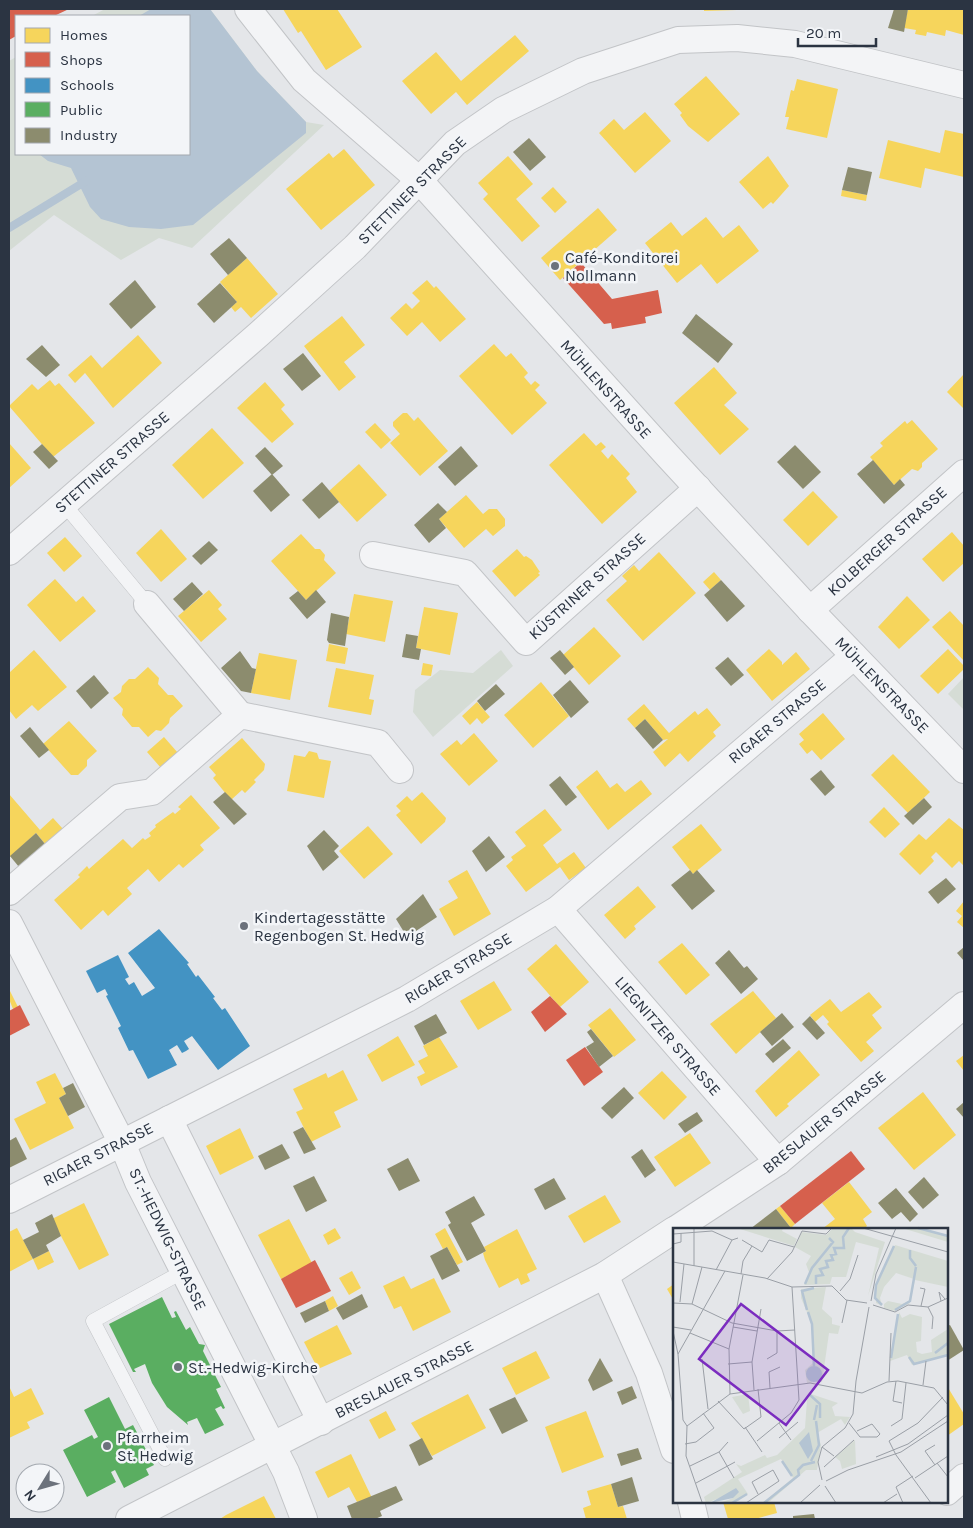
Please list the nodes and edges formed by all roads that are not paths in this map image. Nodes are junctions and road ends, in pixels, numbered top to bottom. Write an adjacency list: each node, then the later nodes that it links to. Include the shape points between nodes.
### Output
1 (248, 9): 3 (street, MÜHLENSTRASSE, via 304,80)
2 (964, 85): 3 (street, STETTINER STRASSE, via 795,44 737,38 678,40 583,71 503,110 455,143)
3 (418, 179): 5 (street, MÜHLENSTRASSE); 6 (street, STETTINER STRASSE, via 355,247)
4 (964, 472): 10 (street, KOLBERGER STRASSE)
5 (698, 488): 8 (street, KÜSTRINER STRASSE, via 526,642 465,573); 10 (street, MÜHLENSTRASSE)
6 (64, 504): 7 (street, STETTINER STRASSE); 9 (lane)
7 (9, 552)
8 (373, 555)
9 (147, 604): 12 (street)
10 (810, 610): 11 (street, MÜHLENSTRASSE)
11 (854, 656): 14 (street, MÜHLENSTRASSE); 16 (street, RIGAER STRASSE)
12 (240, 715): 13 (street, via 378,743); 15 (street, via 152,792 120,796)
13 (400, 770)
14 (964, 770)
15 (9, 892)
16 (558, 909): 19 (street, RIGAER STRASSE, via 408,999); 21 (street, LIEGNITZER STRASSE)
17 (9, 923): 20 (street, ST.-HEDWIG-STRASSE)
18 (964, 1005): 21 (street, BRESLAUER STRASSE)
19 (169, 1119): 20 (street, RIGAER STRASSE); 27 (street)
20 (122, 1143): 22 (street, RIGAER STRASSE); 25 (street, ST.-HEDWIG-STRASSE, via 138,1182)
21 (778, 1162): 23 (street, BRESLAUER STRASSE)
22 (9, 1200)
23 (678, 1228)
24 (673, 1231): 26 (street, BRESLAUER STRASSE)
25 (184, 1271): 28 (street, ST.-HEDWIG-STRASSE); 30 (lane, via 93,1321)
26 (605, 1276): 27 (street, BRESLAUER STRASSE); 29 (street, via 649,1373)
27 (321, 1422): 28 (street, BRESLAUER STRASSE)
28 (273, 1447): 34 (street, BRESLAUER STRASSE); 35 (street, ST.-HEDWIG-STRASSE)
29 (673, 1447)
30 (164, 1459)
31 (964, 1477): 32 (street)
32 (948, 1491)
33 (691, 1503): 36 (street)
34 (129, 1519)
35 (304, 1519)
36 (695, 1519)

